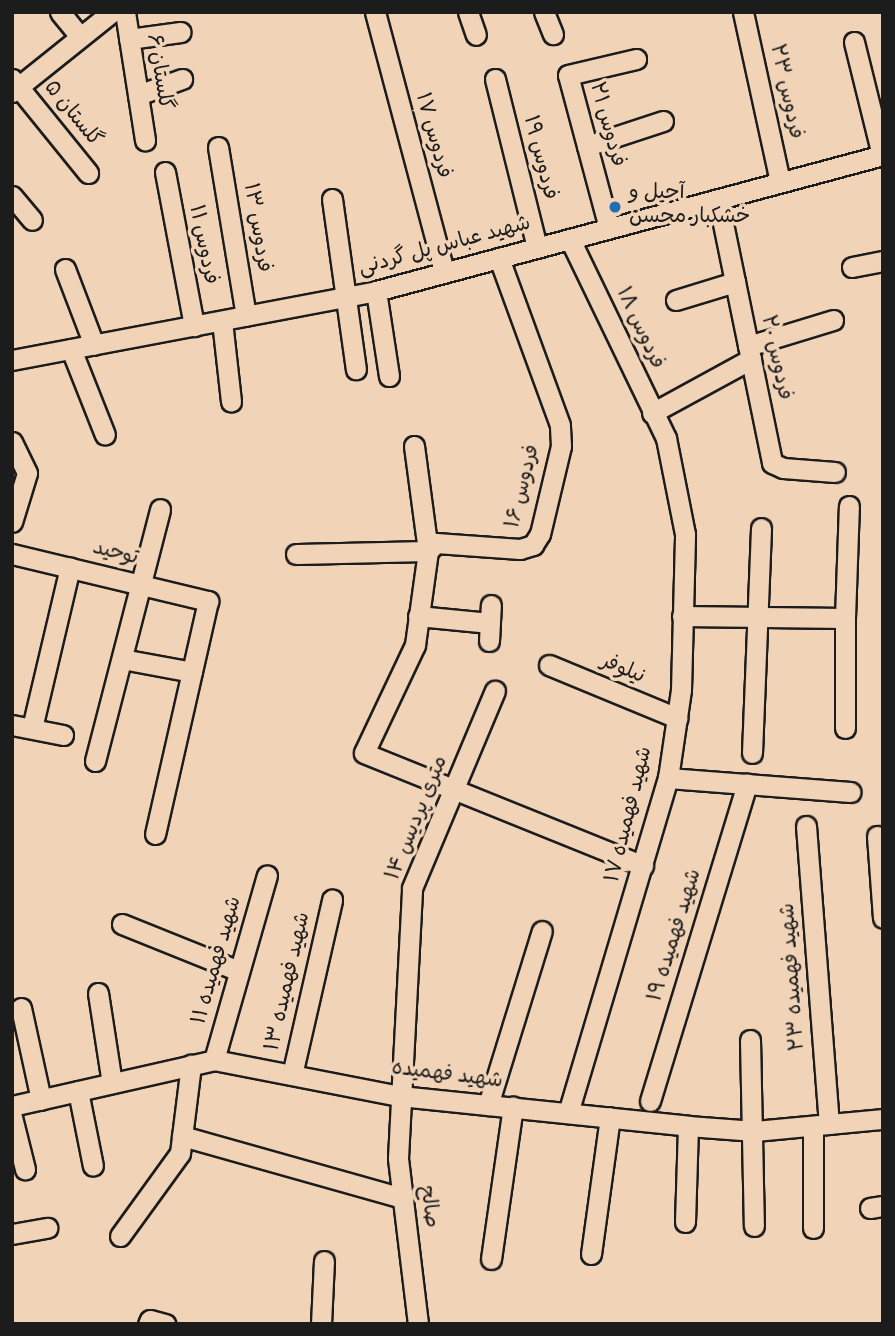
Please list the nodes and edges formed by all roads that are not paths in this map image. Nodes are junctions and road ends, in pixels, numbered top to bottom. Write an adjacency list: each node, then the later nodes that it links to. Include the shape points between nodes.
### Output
1 (60, 12): 11 (street)
2 (112, 12): 11 (street)
3 (125, 12): 12 (street, گلستان ۶)
4 (375, 12): 38 (street, فردوس ۱۷)
5 (468, 12): 10 (street)
6 (544, 12): 9 (street)
7 (743, 12): 26 (street, فردوس ۲۳)
8 (181, 32): 12 (street)
9 (553, 34)
10 (476, 35)
11 (80, 37): 17 (street)
12 (129, 39): 18 (street, گلستان ۶)
13 (854, 42): 23 (street)
14 (636, 59): 21 (street, فردوس ۲۱, via 568,75)
15 (182, 79): 18 (street)
16 (495, 79): 33 (street, فردوس ۱۹)
17 (14, 86): 25 (street, گلستان ۵)
18 (138, 95): 20 (street, گلستان ۶)
19 (663, 121): 21 (street)
20 (145, 139)
21 (587, 146): 31 (street, فردوس ۲۱)
22 (218, 147): 43 (street, فردوس ۱۳)
23 (882, 155): 26 (street, شهید عباس پل گردنی)
24 (165, 172): 46 (street, فردوس ۱۱)
25 (88, 173)
26 (780, 182): 29 (street, شهید عباس پل گردنی)
27 (12, 196): 30 (street)
28 (332, 198): 41 (street)
29 (718, 199): 31 (street, شهید عباس پل گردنی); 39 (street, فردوس ۲۰)
30 (32, 220)
31 (609, 228): 32 (street, شهید عباس پل گردنی)
32 (570, 239): 33 (street, شهید عباس پل گردنی); 54 (street, فردوس ۱۸)
33 (537, 247): 34 (street, شهید عباس پل گردنی)
34 (499, 258): 38 (street, شهید عباس پل گردنی); 64 (street, فردوس ۱۶, via 560,425 561,446 540,534 533,545 520,549 436,543)
35 (883, 261): 36 (street)
36 (852, 267)
37 (65, 269): 47 (street)
38 (444, 272): 40 (street, شهید عباس پل گردنی)
39 (735, 282): 42 (street); 49 (street, فردوس ۲۰)
40 (376, 290): 41 (street, شهید عباس پل گردنی); 52 (street)
41 (345, 298): 43 (street, شهید عباس پل گردنی); 51 (street)
42 (677, 300)
43 (246, 316): 45 (street, شهید عباس پل گردنی)
44 (833, 320): 49 (street)
45 (222, 321): 46 (street, شهید عباس پل گردنی); 53 (street)
46 (194, 326): 47 (street, شهید عباس پل گردنی)
47 (94, 345): 48 (street, شهید عباس پل گردنی)
48 (71, 349): 50 (street, شهید عباس پل گردنی); 55 (street)
49 (750, 353): 54 (street); 59 (street, فردوس ۲۰, via 772,463 783,468)
50 (12, 360)
51 (356, 369)
52 (389, 376)
53 (231, 401)
54 (652, 413): 56 (street, فردوس ۱۸)
55 (105, 435)
56 (666, 438): 70 (street, شهید فهمیده ۱۷, via 685,534)
57 (12, 442): 62 (street, via 27,472)
58 (414, 446): 64 (street)
59 (835, 471)
60 (849, 506): 72 (street)
61 (160, 509): 68 (street)
62 (12, 522)
63 (761, 528): 71 (street)
64 (428, 551): 66 (street, فردوس ۱۶); 69 (street)
65 (12, 554): 67 (street, توحید)
66 (296, 554)
67 (70, 568): 68 (street, توحید); 80 (street)
68 (141, 585): 74 (street); 76 (street, توحید, via 208,601)
69 (418, 616): 73 (street); 87 (street, via 415,645 364,753)
70 (682, 616): 71 (street); 78 (street, شهید فهمیده ۱۷)
71 (757, 617): 72 (street); 83 (street)
72 (845, 618): 81 (street)
73 (490, 623)
74 (122, 659): 76 (street); 84 (street)
75 (549, 665): 78 (street, نیلوفر)
76 (191, 672): 90 (street)
77 (495, 691): 87 (street, ۱۴ متری پردیس)
78 (677, 718): 85 (street, شهید فهمیده ۱۷)
79 (12, 725): 80 (street)
80 (32, 728): 82 (street)
81 (845, 728)
82 (63, 735)
83 (752, 753)
84 (95, 761)
85 (668, 778): 86 (street); 92 (street, شهید فهمیده ۱۷)
86 (747, 784): 88 (street); 109 (street, شهید فهمیده ۱۹)
87 (456, 791): 92 (street); 107 (street, ۱۴ متری پردیس, via 412,888)
88 (850, 792)
89 (806, 827): 117 (street, شهید فهمیده ۲۳)
90 (155, 834)
91 (877, 836): 95 (street)
92 (643, 866): 113 (street, شهید فهمیده ۱۷)
93 (267, 875): 98 (street, شهید فهمیده ۱۱)
94 (332, 900): 104 (street, شهید فهمیده ۱۳)
95 (883, 918)
96 (122, 924): 98 (street)
97 (542, 931): 110 (street)
98 (239, 971): 102 (street, شهید فهمیده ۱۱)
99 (98, 993): 105 (street)
100 (21, 1008): 108 (street)
101 (750, 1040): 119 (street)
102 (214, 1060): 103 (street, شهید فهمیده); 104 (street, شهید فهمیده)
103 (191, 1065): 105 (street, شهید فهمیده); 120 (street)
104 (292, 1075): 107 (street, شهید فهمیده)
105 (113, 1083): 106 (street, شهید فهمیده)
106 (78, 1091): 108 (street, شهید فهمیده); 121 (street)
107 (400, 1096): 110 (street, شهید فهمیده); 123 (street, صالح, via 398,1158)
108 (41, 1100): 111 (street, شهید فهمیده)
109 (650, 1101)
110 (488, 1105): 112 (street, شهید فهمیده)
111 (12, 1106)
112 (513, 1107): 113 (street, شهید فهمیده); 131 (street)
113 (568, 1113): 115 (street, شهید فهمیده)
114 (12, 1117): 122 (street)
115 (610, 1118): 118 (street, شهید فهمیده); 130 (street)
116 (883, 1119): 117 (street, شهید فهمیده)
117 (821, 1125): 119 (street, شهید فهمیده); 127 (street, شهید فهمیده ۲۳)
118 (688, 1126): 119 (street, شهید فهمیده); 124 (street)
119 (755, 1131): 125 (street)
120 (182, 1136): 123 (street); 129 (street, via 180,1153)
121 (93, 1166)
122 (26, 1168)
123 (403, 1198): 136 (street, صالح)
124 (685, 1222)
125 (754, 1226)
126 (47, 1228): 128 (street)
127 (813, 1228)
128 (12, 1234)
129 (120, 1236)
130 (590, 1254)
131 (491, 1259)
132 (324, 1261): 135 (street)
133 (148, 1324): 134 (street, via 150,1320)
134 (164, 1324)
135 (321, 1324)
136 (418, 1324)

